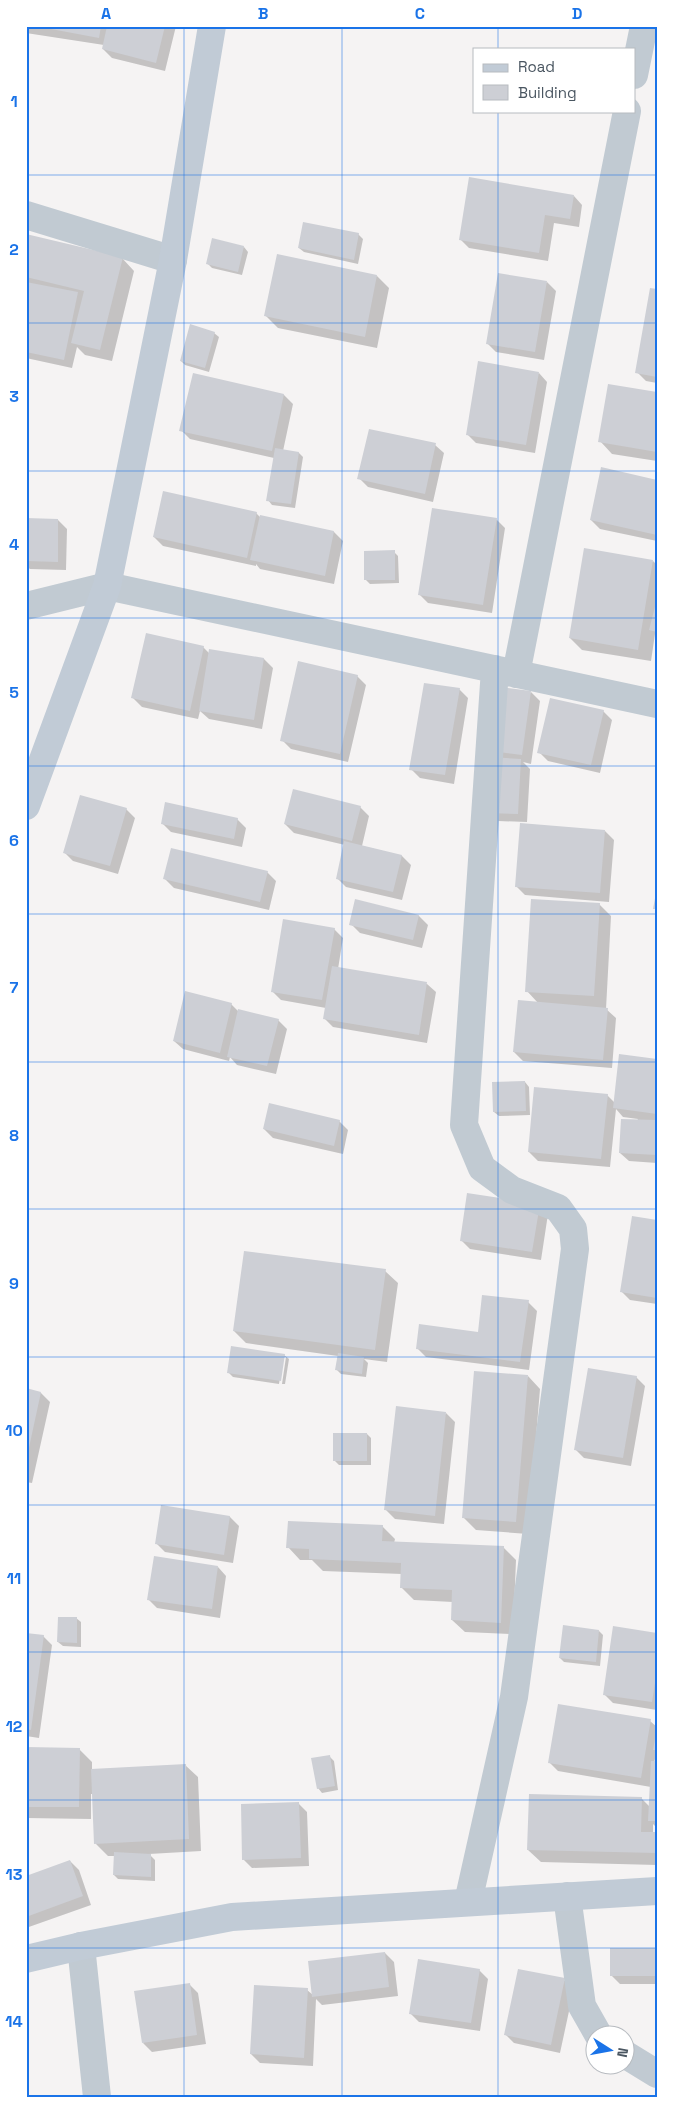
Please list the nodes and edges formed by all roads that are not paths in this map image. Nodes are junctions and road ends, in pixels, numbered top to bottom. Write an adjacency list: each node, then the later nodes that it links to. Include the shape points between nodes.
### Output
1 (212, 26): 6 (street)
2 (644, 26): 3 (street)
3 (636, 65)
4 (627, 112): 9 (street)
5 (26, 215): 6 (street)
6 (173, 260): 7 (street)
7 (107, 586): 8 (street); 9 (street); 11 (street)
8 (26, 606)
9 (505, 672): 10 (street); 14 (street, via 464,1125 482,1168 512,1190 558,1208 573,1229 575,1249 514,1697)
10 (657, 704)
11 (26, 806)
12 (657, 1891): 13 (street)
13 (567, 1896): 14 (street); 17 (street, via 582,2006)
14 (468, 1902): 15 (street, via 232,1917)
15 (81, 1946): 16 (street); 20 (street)
16 (26, 1959)
17 (593, 2026)
18 (636, 2061): 19 (street)
19 (657, 2074)
20 (97, 2097)

